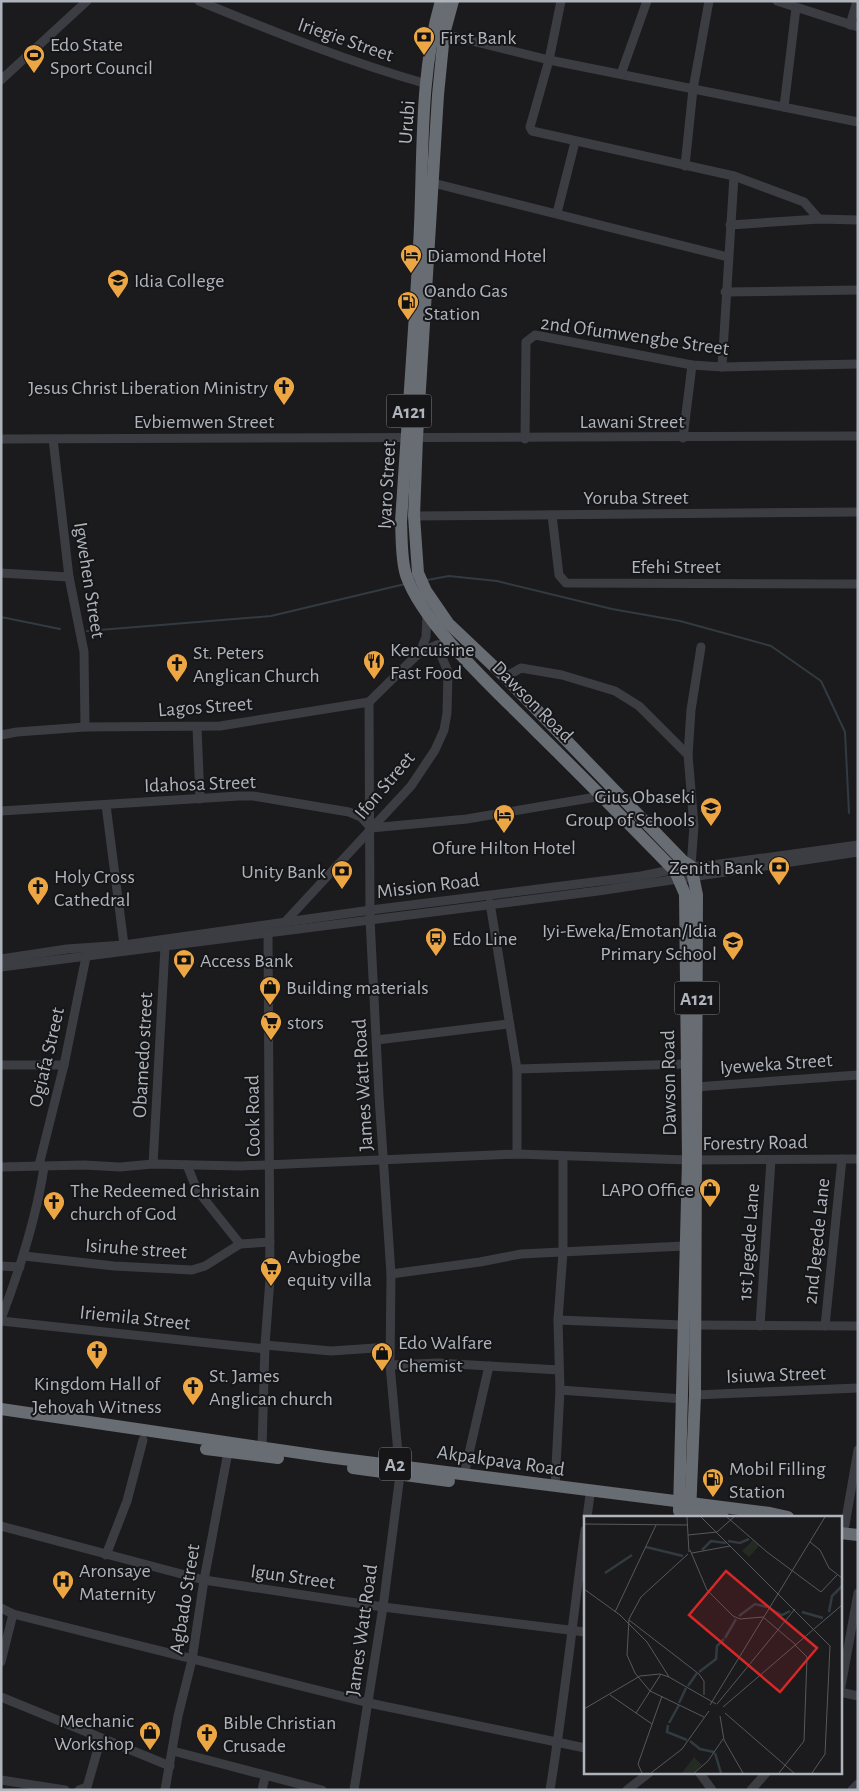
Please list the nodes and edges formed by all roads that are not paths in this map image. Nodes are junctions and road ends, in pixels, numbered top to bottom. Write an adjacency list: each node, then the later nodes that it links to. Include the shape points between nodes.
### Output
1 (87, 1): 15 (street)
2 (200, 1): 16 (street, Iriegie Street, via 323,50)
3 (441, 1): 16 (highway, Urubi / A121, via 432,30)
4 (453, 1): 12 (highway, Urubi / A121)
5 (562, 1): 13 (street)
6 (646, 1): 14 (street)
7 (709, 1): 17 (street)
8 (777, 1): 10 (street)
9 (857, 1): 11 (street)
10 (796, 8): 11 (street); 18 (street)
11 (854, 26)
12 (444, 34): 13 (street); 23 (highway, Urubi / A121)
13 (549, 60): 14 (street); 20 (street, via 530,127 534,133)
14 (620, 74): 17 (street)
15 (1, 80)
16 (427, 84): 28 (highway, Urubi / A121)
17 (693, 89): 18 (street); 21 (street)
18 (784, 107): 19 (street)
19 (858, 122)
20 (575, 142): 21 (street); 24 (street)
21 (686, 166): 22 (street)
22 (734, 176): 25 (street, via 804,202); 27 (street)
23 (433, 183): 24 (street); 28 (highway, Urubi / A121)
24 (557, 213): 29 (street)
25 (819, 219): 26 (street); 27 (street)
26 (858, 220)
27 (730, 225): 29 (street)
28 (424, 245): 36 (highway, Iyaro Street / A121)
29 (728, 257): 31 (street)
30 (858, 290): 31 (street)
31 (726, 292): 34 (street)
32 (692, 364): 34 (street, 2nd Ofumwengbe Street); 37 (street); 40 (street, 2nd Ofumwengbe Street, via 535,335 526,342)
33 (858, 364): 34 (street, 2nd Ofumwengbe Street)
34 (722, 367)
35 (858, 436): 37 (street, Lawani Street)
36 (412, 438): 39 (street, Evbiemwen Street); 40 (street, Lawani Street); 43 (highway, Iyaro Street / A121); 45 (highway, Iyaro Street / A121, via 401,522 403,562)
37 (683, 438): 40 (street, Lawani Street)
38 (1, 439): 39 (street, Evbiemwen Street)
39 (53, 439): 46 (street, Igwehen Street)
40 (525, 439)
41 (858, 512): 42 (street, Yoruba Street)
42 (552, 515): 43 (street, Yoruba Street); 47 (street, Efehi Street, via 559,575 566,582)
43 (414, 516): 45 (highway, Iyaro Street / A121)
44 (1, 572): 46 (street)
45 (412, 574): 48 (highway, Dawson Road / A121, via 413,588); 53 (highway, Dawson Road / A121, via 448,622)
46 (69, 578): 55 (street, Igwehen Street, via 84,652)
47 (858, 584)
48 (427, 614): 49 (highway, Dawson Road / A121); 52 (street, via 426,637)
49 (452, 643): 50 (street); 59 (highway, Dawson Road / A121)
50 (437, 645): 52 (street); 63 (street, Ifon Street, via 448,672 444,730 411,786)
51 (702, 648): 58 (street, via 691,710)
52 (420, 652): 54 (street)
53 (505, 677): 58 (street, via 521,668 562,675 615,691 639,706); 66 (highway, Dawson Road / A121)
54 (370, 702): 56 (street, Lagos Street); 63 (street, James Watt Road)
55 (85, 727): 56 (street, Lagos Street); 57 (street, Lagos Street)
56 (197, 727): 60 (street)
57 (1, 736)
58 (688, 755): 66 (street, via 694,826)
59 (602, 796): 63 (street, via 467,820); 67 (highway, Dawson Road / A121)
60 (200, 799): 61 (street, Idahosa Street); 63 (street, Idahosa Street, via 253,796 349,812 361,817)
61 (106, 805): 62 (street, Idahosa Street); 72 (street)
62 (1, 812)
63 (371, 828): 69 (street, James Watt Road); 70 (street, Ifon Street)
64 (858, 845): 66 (street, Mission Road, via 705,866)
65 (858, 852): 66 (street, Mission Road)
66 (692, 871): 67 (street, Mission Road); 84 (highway, Dawson Road / A121, via 697,893)
67 (677, 874): 68 (street, Mission Road); 69 (street, Mission Road); 79 (highway, Dawson Road / A121, via 685,894)
68 (490, 903): 69 (street, Mission Road); 77 (street)
69 (370, 914): 70 (street, Mission Road); 71 (street, Mission Road); 78 (street, James Watt Road)
70 (285, 922): 72 (street, Mission Road)
71 (268, 933): 73 (street, Mission Road); 93 (street, Cook Road)
72 (124, 945): 75 (street, Mission Road)
73 (165, 947): 74 (street, Mission Road); 92 (street, Obamedo street)
74 (86, 957): 76 (street, Mission Road); 81 (street, Ogiafa Street)
75 (1, 959)
76 (1, 967)
77 (508, 1024): 78 (street); 82 (street)
78 (377, 1040): 89 (street, James Watt Road)
79 (685, 1064): 82 (street); 90 (highway, Dawson Road / A121)
80 (1, 1065): 81 (street)
81 (64, 1065): 95 (street, Ogiafa Street)
82 (517, 1069): 85 (street)
83 (858, 1074): 84 (street, Iyeweka Street)
84 (696, 1087): 90 (highway, Dawson Road / A121)
85 (517, 1154): 86 (street, Forestry Road); 89 (street, Forestry Road)
86 (563, 1157): 90 (street, Forestry Road); 100 (street)
87 (842, 1159): 88 (street, Forestry Road); 91 (street, Forestry Road); 110 (street, 2nd Jegede Lane)
88 (858, 1159)
89 (383, 1160): 93 (street, Forestry Road); 104 (street, James Watt Road)
90 (692, 1160): 91 (street, Forestry Road); 99 (highway, Dawson Road / A121); 108 (highway, Dawson Road / A121)
91 (771, 1160): 109 (street, 1st Jegede Lane)
92 (153, 1164): 94 (street, Forestry Road); 95 (street, Forestry Road)
93 (270, 1164): 94 (street, Forestry Road); 97 (street, Cook Road)
94 (187, 1165): 98 (street, via 197,1190)
95 (42, 1166): 96 (street, Forestry Road); 101 (street, Ogiafa Street, via 37,1210)
96 (1, 1167)
97 (270, 1242): 98 (street, Isiruhe street); 112 (street, Cook Road)
98 (240, 1244): 101 (street, Isiruhe street, via 205,1266 192,1270)
99 (684, 1246): 100 (street); 107 (highway, Dawson Road / A121)
100 (563, 1252): 104 (street, via 521,1254); 106 (street)
101 (24, 1256): 103 (street, Ogiafa Street)
102 (1, 1266): 103 (street)
103 (20, 1267): 105 (street, Ogiafa Street)
104 (391, 1274): 113 (street, James Watt Road)
105 (1, 1320): 112 (street, Iriemila Street)
106 (558, 1320): 107 (street); 116 (street)
107 (682, 1325): 119 (highway, Dawson Road / A121)
108 (696, 1325): 109 (street); 119 (highway, Dawson Road / A121)
109 (760, 1326): 110 (street)
110 (825, 1326): 111 (street)
111 (858, 1326)
112 (265, 1347): 113 (street, Iriemila Street, via 331,1352); 123 (street, Cook Road)
113 (390, 1348): 114 (street, James Watt Road)
114 (390, 1365): 115 (street); 126 (street, James Watt Road)
115 (489, 1366): 116 (street); 127 (street)
116 (559, 1370): 118 (street)
117 (858, 1388): 119 (street, Isiuwa Street)
118 (560, 1390): 119 (street, Isiuwa Street); 128 (street)
119 (689, 1397): 130 (highway, Dawson Road / A121)
120 (1, 1409): 123 (highway, Akpakpava Road / A2)
121 (1, 1417): 122 (highway, Akpakpava Road / A2)
122 (143, 1440): 125 (highway, Akpakpava Road / A2); 138 (street, via 127,1501)
123 (262, 1447): 126 (highway, Akpakpava Road / A2)
124 (858, 1450): 135 (street)
125 (228, 1452): 126 (highway, Akpakpava Road / A2); 139 (street, Agbado Street)
126 (400, 1469): 127 (highway, Akpakpava Road / A2); 129 (highway, Akpakpava Road / A2, via 565,1495); 141 (street, James Watt Road)
127 (464, 1475): 128 (highway, Akpakpava Road / A2)
128 (555, 1486): 130 (highway, Akpakpava Road / A2)
129 (590, 1495): 130 (highway, Akpakpava Road / A2); 131 (street)
130 (685, 1511): 132 (highway, Akpakpava Road / A2); 133 (highway, Akpakpava Road / A2)
131 (587, 1516)
132 (718, 1516)
133 (784, 1516)
134 (1, 1526): 138 (street, Igun Street)
135 (846, 1528): 136 (highway)
136 (858, 1535)
137 (584, 1537): 144 (street)
138 (106, 1555): 139 (street, Igun Street)
139 (204, 1580): 141 (street, Igun Street); 146 (street, Agbado Street)
140 (858, 1593): 148 (street)
141 (383, 1607): 144 (street, Igun Street); 152 (street, James Watt Road)
142 (1, 1608): 143 (street)
143 (13, 1614): 146 (street); 147 (street)
144 (571, 1629): 145 (street, Igun Street); 154 (street)
145 (584, 1632)
146 (192, 1660): 152 (street); 156 (street, Agbado Street)
147 (1, 1662)
148 (842, 1681)
149 (842, 1692): 150 (street)
150 (858, 1696)
151 (1, 1697): 153 (street)
152 (369, 1703): 154 (street); 169 (street, James Watt Road)
153 (101, 1738): 157 (street); 164 (street)
154 (558, 1742): 155 (street); 170 (street)
155 (584, 1748)
156 (173, 1751): 157 (street, Agbado Street); 161 (street)
157 (170, 1766): 166 (street, Agbado Street)
158 (647, 1774): 171 (street)
159 (700, 1774): 172 (street)
160 (765, 1774): 173 (street)
161 (265, 1777): 167 (street); 168 (street)
162 (1, 1780): 165 (street)
163 (858, 1784): 174 (street)
164 (85, 1789)
165 (65, 1790)
166 (165, 1790)
167 (262, 1790)
168 (322, 1790)
169 (354, 1790)
170 (550, 1790)
171 (627, 1790)
172 (712, 1790)
173 (751, 1790)
174 (852, 1790)

